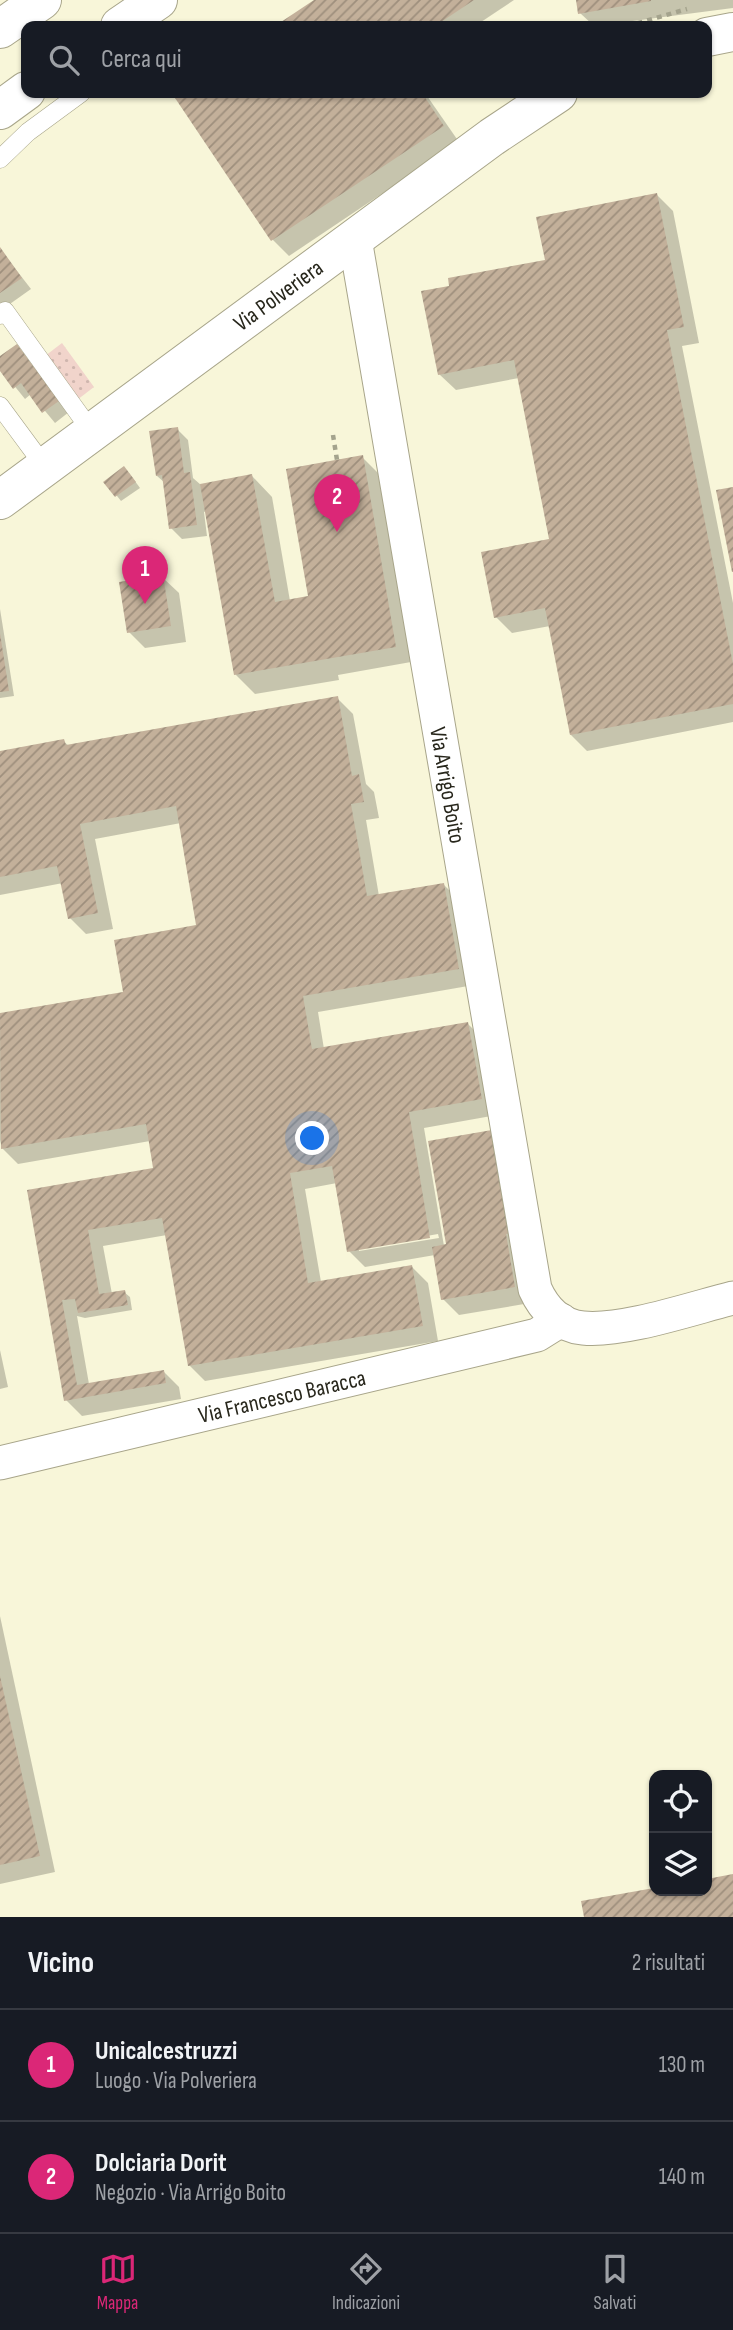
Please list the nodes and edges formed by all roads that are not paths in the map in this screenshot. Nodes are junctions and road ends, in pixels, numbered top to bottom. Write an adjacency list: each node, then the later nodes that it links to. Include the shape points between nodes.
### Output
1 (42, 0): 7 (main road)
2 (158, 0): 4 (main road)
3 (169, 0): 5 (lane)
4 (127, 21)
5 (154, 21)
6 (712, 25): 8 (main road)
7 (0, 29)
8 (733, 32)
9 (21, 95): 12 (main road)
10 (74, 98): 13 (lane, via 28,131)
11 (551, 98): 14 (main road, Via Polveriera)
12 (0, 110)
13 (0, 159)
14 (355, 239): 17 (main road, Via Polveriera); 21 (street, Via Arrigo Boito, via 535,1289 544,1308)
15 (0, 315): 17 (lane, via 5,311)
16 (0, 406): 18 (lane)
17 (92, 432): 18 (main road, Via Polveriera)
18 (45, 467): 19 (main road, Via Polveriera)
19 (0, 500)
20 (733, 1298): 21 (street, via 615,1326 582,1328)
21 (561, 1320): 22 (street, Via Francesco Baracca, via 537,1335)
22 (0, 1463)

